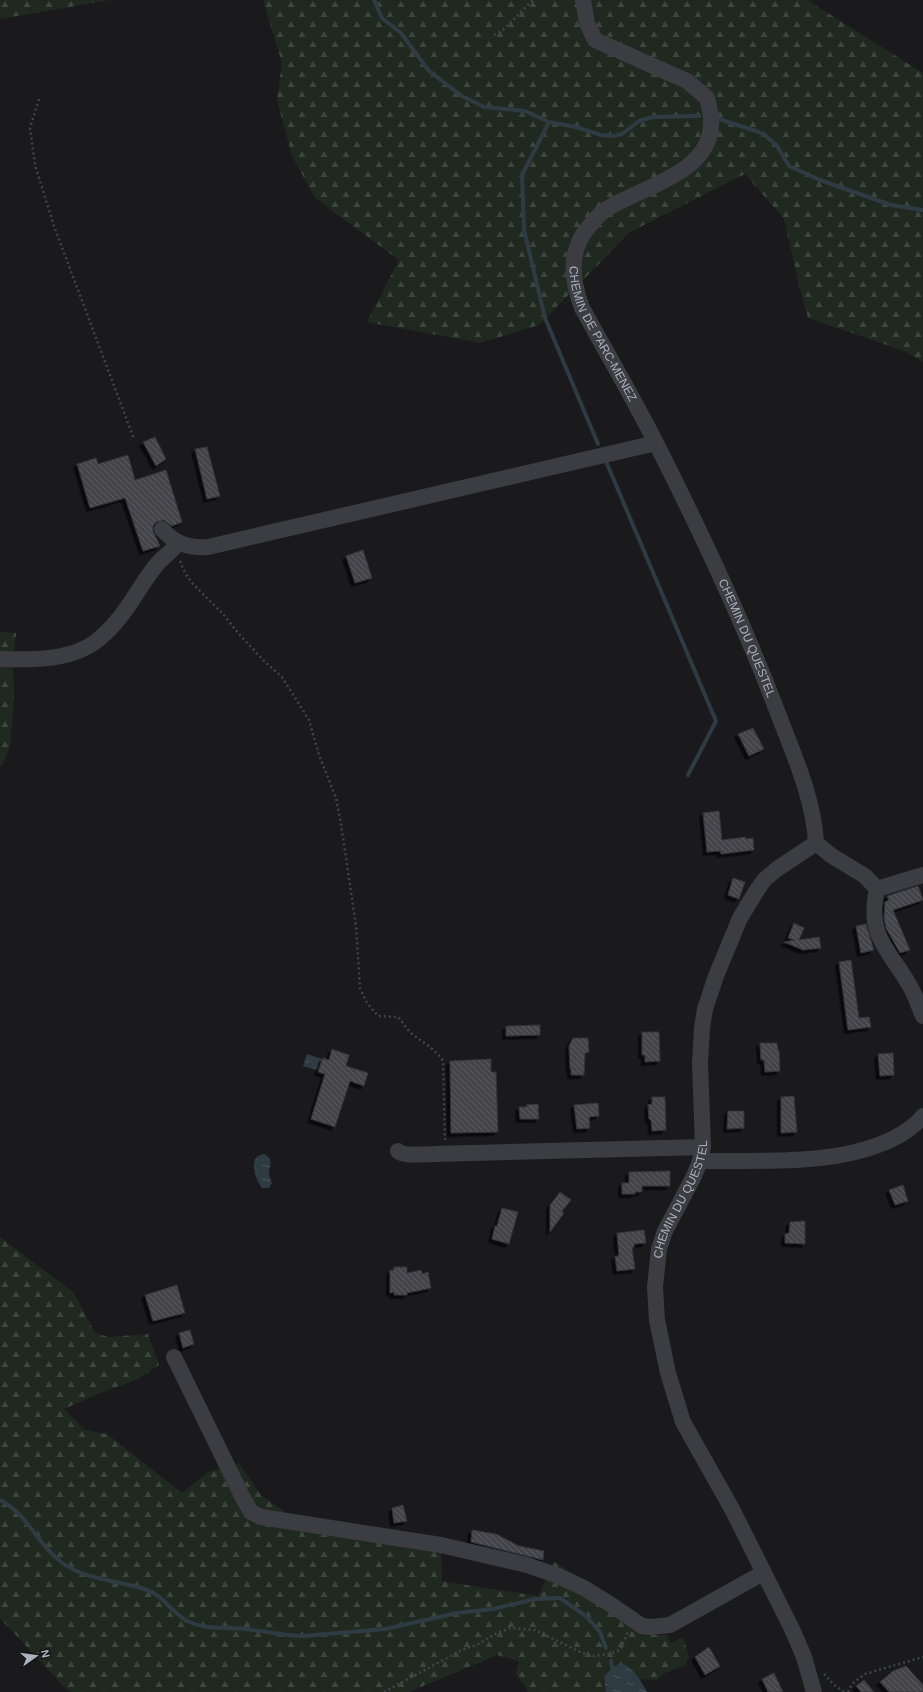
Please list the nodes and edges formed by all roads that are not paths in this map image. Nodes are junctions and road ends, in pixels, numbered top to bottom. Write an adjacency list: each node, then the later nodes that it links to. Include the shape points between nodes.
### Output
1 (583, 0): 2 (street, CHEMIN DE PARC-MENEZ, via 587,23 595,40 687,81 707,98 710,112 712,126 707,141 694,162 604,211 579,240 574,255 573,280 582,308)
2 (656, 442): 4 (street, via 208,547); 6 (street, CHEMIN DU QUESTEL, via 715,564 768,686 812,813)
3 (162, 529): 4 (street)
4 (176, 546): 5 (street, via 158,563 115,623 88,647 62,656)
5 (0, 659)
6 (816, 843): 8 (street, via 865,876); 12 (street, CHEMIN DU QUESTEL, via 764,880 740,918 716,976 705,1009 702,1028)
7 (923, 875): 8 (street)
8 (877, 889): 9 (street, via 874,915 883,946 911,988)
9 (923, 1016)
10 (923, 1116): 12 (street, via 908,1130 887,1142 848,1154 803,1159)
11 (398, 1151): 12 (street, via 400,1154)
12 (702, 1154): 14 (street, CHEMIN DU QUESTEL, via 659,1249 655,1287 657,1320 668,1373 684,1422 732,1509)
13 (174, 1357): 14 (street, via 242,1496 251,1512 261,1517 441,1545 527,1565 584,1588 642,1626 670,1625)
14 (763, 1573): 15 (street, CHEMIN DU QUESTEL)
15 (804, 1657): 16 (street); 17 (street, CHEMIN DU QUESTEL)
16 (817, 1667)
17 (814, 1692)

